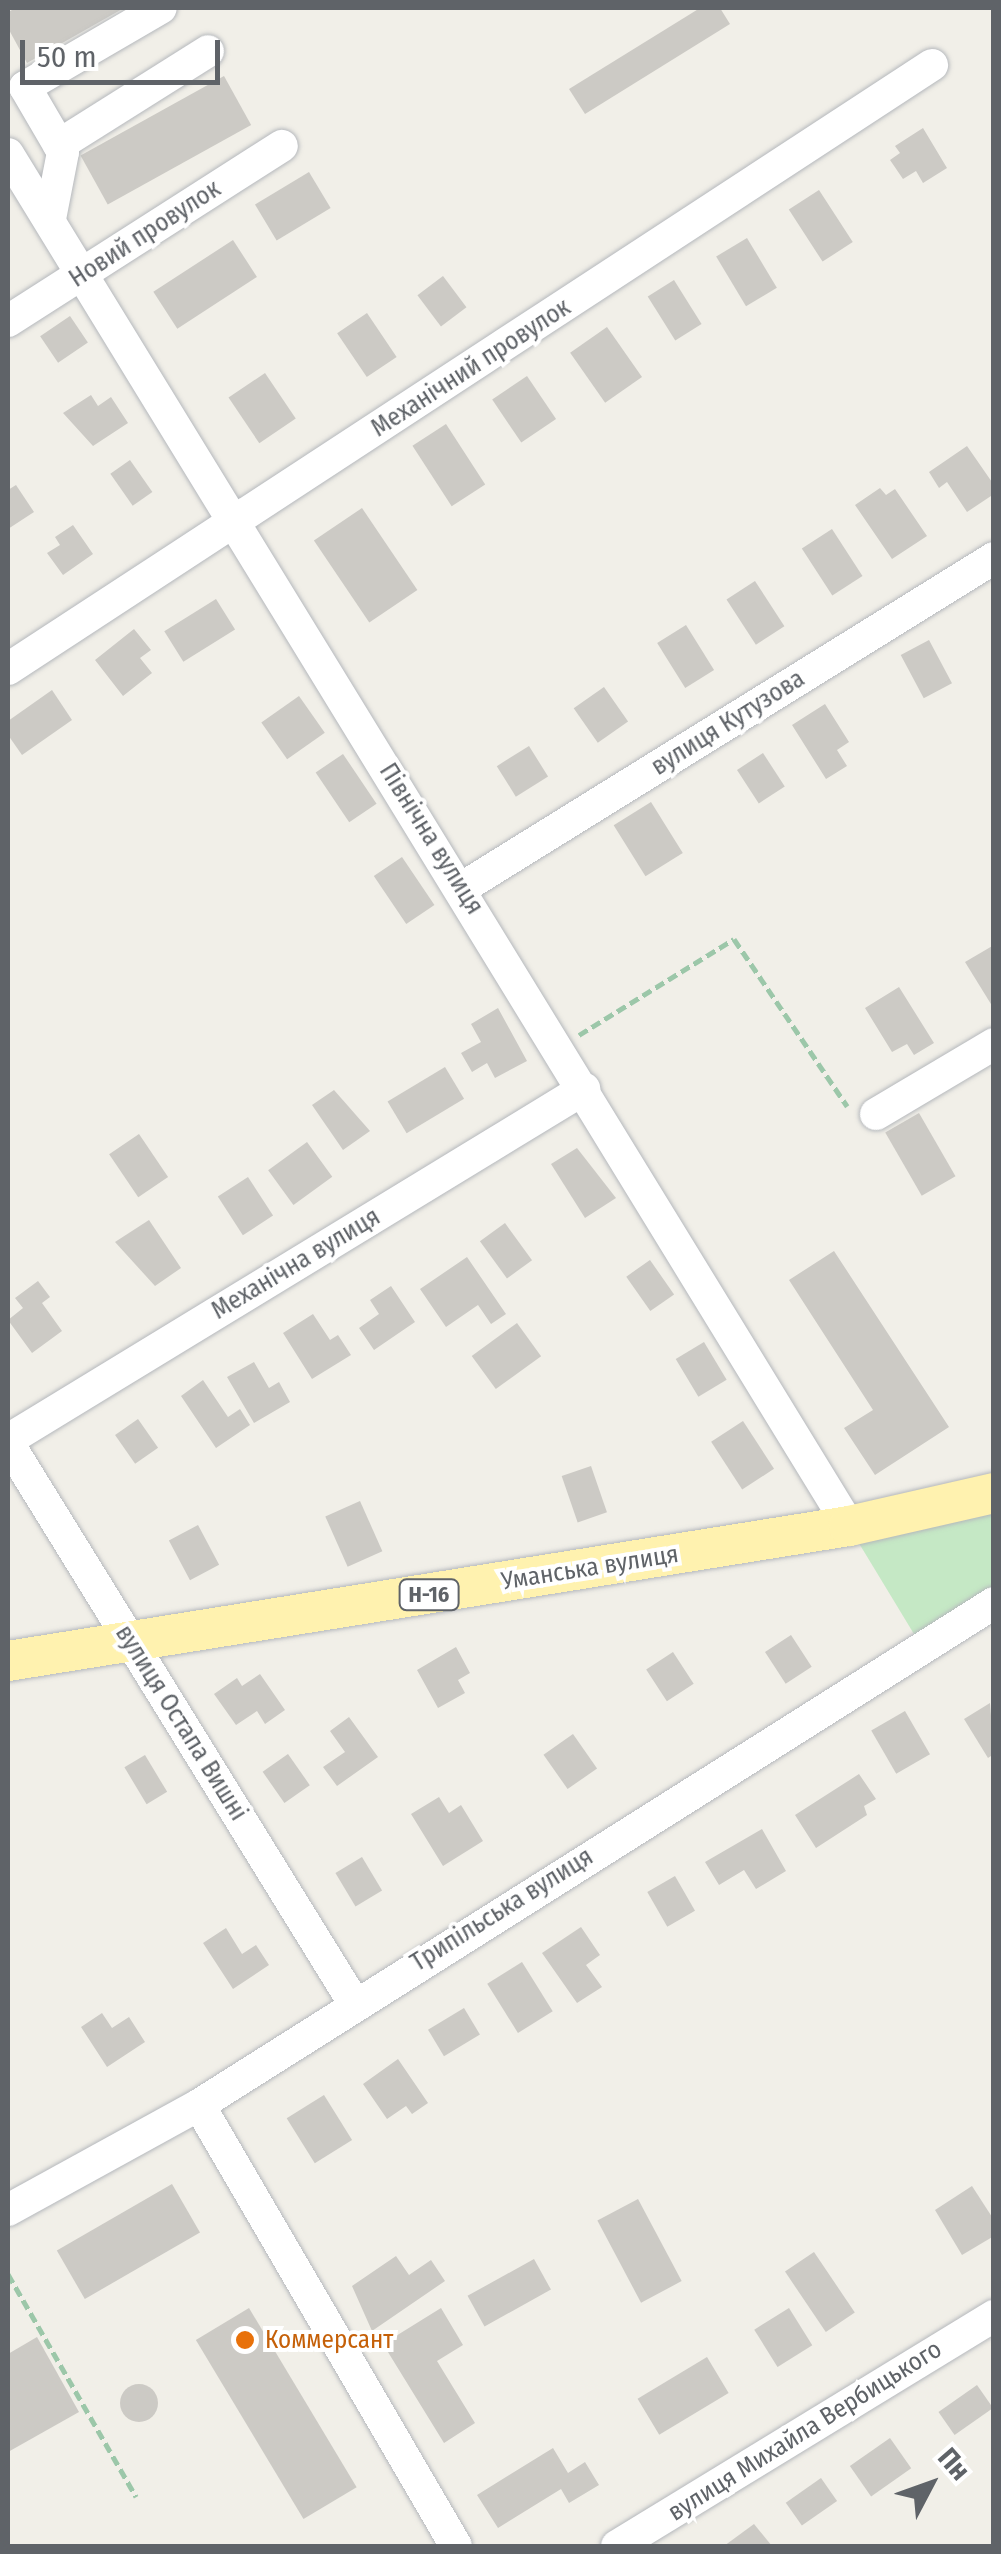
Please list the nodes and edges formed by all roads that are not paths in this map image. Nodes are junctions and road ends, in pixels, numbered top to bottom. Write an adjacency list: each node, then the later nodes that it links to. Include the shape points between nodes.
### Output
1 (161, 8): 4 (street, via 25,87)
2 (208, 51): 4 (street)
3 (932, 65): 10 (street, Механічний провулок)
4 (59, 145): 7 (street)
5 (282, 146): 8 (street, Новий провулок)
6 (8, 154): 7 (street, Північна вулиця)
7 (50, 220): 8 (street, Північна вулиця)
8 (84, 272): 9 (street, Новий провулок); 10 (street, Північна вулиця)
9 (8, 320)
10 (236, 522): 12 (street, Механічний провулок); 13 (street, Північна вулиця)
11 (994, 558): 13 (street, вулиця Кутузова)
12 (8, 669)
13 (462, 888): 15 (street, Північна вулиця)
14 (994, 1044): 16 (street)
15 (584, 1089): 17 (street, Механічна вулиця); 19 (street, Північна вулиця)
16 (876, 1114)
17 (8, 1441): 21 (street, вулиця Остапа Вишні)
18 (994, 1493): 19 (main road, Уманська вулиця)
19 (849, 1526): 21 (main road, Уманська вулиця / Н-16)
20 (994, 1603): 23 (street, Трипільська вулиця)
21 (132, 1643): 22 (main road, Уманська вулиця / Н-16); 23 (street, вулиця Остапа Вишні)
22 (8, 1662)
23 (354, 2003): 24 (street, Трипільська вулиця)
24 (199, 2106): 25 (street, Трипільська вулиця); 27 (street)
25 (8, 2210)
26 (994, 2316): 28 (street, вулиця Михайла Вербицького)
27 (456, 2546)
28 (617, 2546)

